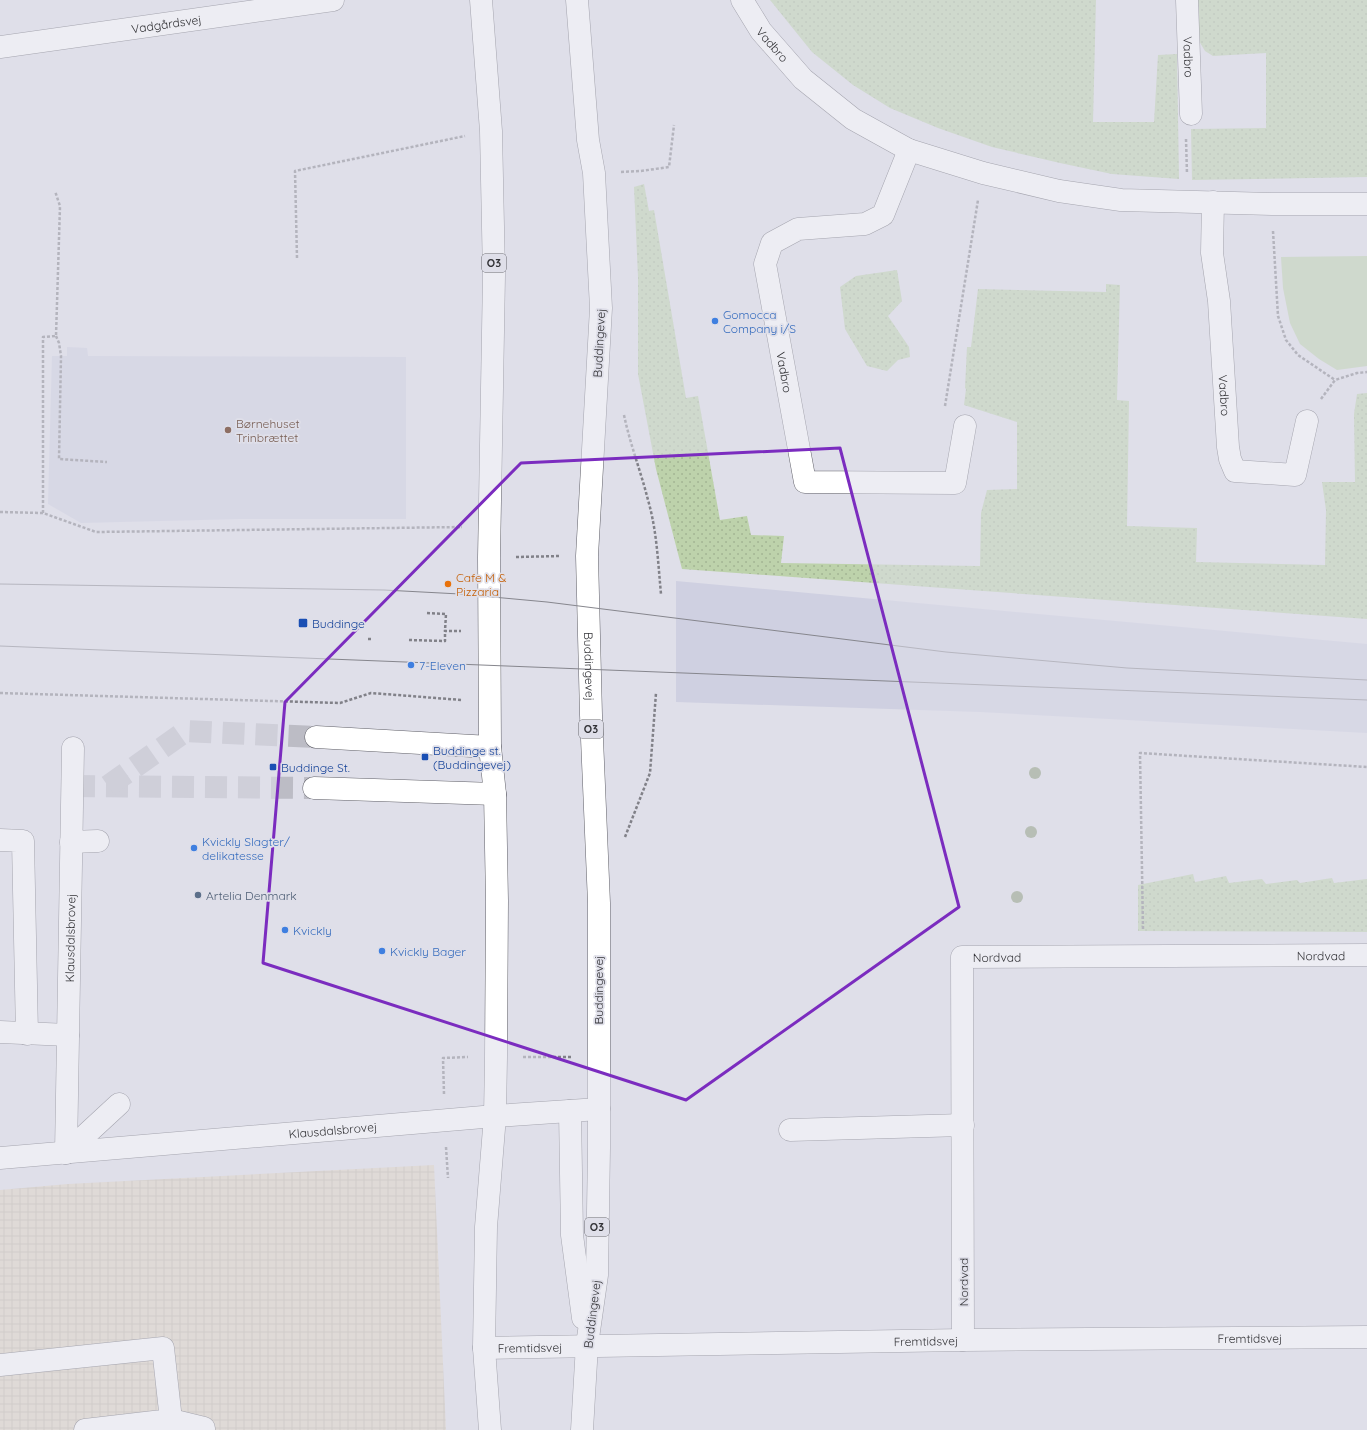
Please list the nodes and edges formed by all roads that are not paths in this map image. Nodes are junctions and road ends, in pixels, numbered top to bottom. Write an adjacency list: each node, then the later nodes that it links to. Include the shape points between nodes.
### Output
1 (333, 0): 6 (street, Vadgårdsvej)
2 (481, 0): 14 (street, O3, via 491,131 494,275 489,558)
3 (577, 0): 26 (street, Buddingevej / O3, via 588,140 594,173 601,308 587,556 599,903)
4 (742, 0): 8 (street, Vadbro, via 761,31 803,79 853,119)
5 (1187, 0): 7 (street, Vadbro)
6 (0, 47)
7 (1191, 114)
8 (909, 150): 9 (street, Vadbro, via 983,173 1059,191 1121,200); 12 (street, Vadbro, via 883,215 865,224 798,230 772,242 765,264 805,482 955,483)
9 (1213, 202): 10 (street, Vadbro); 11 (street, Vadbro, via 1212,253 1219,301 1228,447 1235,471 1295,476)
10 (1367, 204)
11 (1307, 421)
12 (965, 426)
13 (316, 737): 14 (street)
14 (490, 747): 17 (street, O3)
15 (73, 748): 20 (street, Klausdalsbrovej)
16 (314, 788): 17 (street)
17 (495, 794): 28 (street, O3)
18 (0, 840): 23 (street, via 23,841)
19 (98, 841): 20 (street)
20 (71, 842): 24 (street, Klausdalsbrovej)
21 (1367, 955): 29 (street, Nordvad, via 962,957)
22 (0, 1032): 23 (street)
23 (27, 1034): 24 (street)
24 (68, 1035): 31 (street, Klausdalsbrovej)
25 (119, 1104): 31 (street)
26 (599, 1109): 27 (street, Klausdalsbrovej); 35 (street, Buddingevej / O3, via 597,1275)
27 (570, 1111): 28 (street, Klausdalsbrovej); 35 (street, via 572,1235)
28 (495, 1116): 31 (street, Klausdalsbrovej); 36 (street, O3, via 486,1227)
29 (963, 1125): 30 (street); 34 (street, Nordvad)
30 (790, 1130)
31 (66, 1153): 32 (street, Klausdalsbrovej)
32 (0, 1158)
33 (1367, 1337): 34 (street, Fremtidsvej)
34 (963, 1340): 35 (street, Fremtidsvej)
35 (587, 1345): 36 (street, Fremtidsvej); 42 (street, Buddingevej / O3)
36 (484, 1348): 41 (street, O3)
37 (0, 1365): 38 (street, via 163,1348)
38 (171, 1420): 39 (street); 40 (street)
39 (85, 1430)
40 (204, 1430)
41 (490, 1430)
42 (582, 1430)

